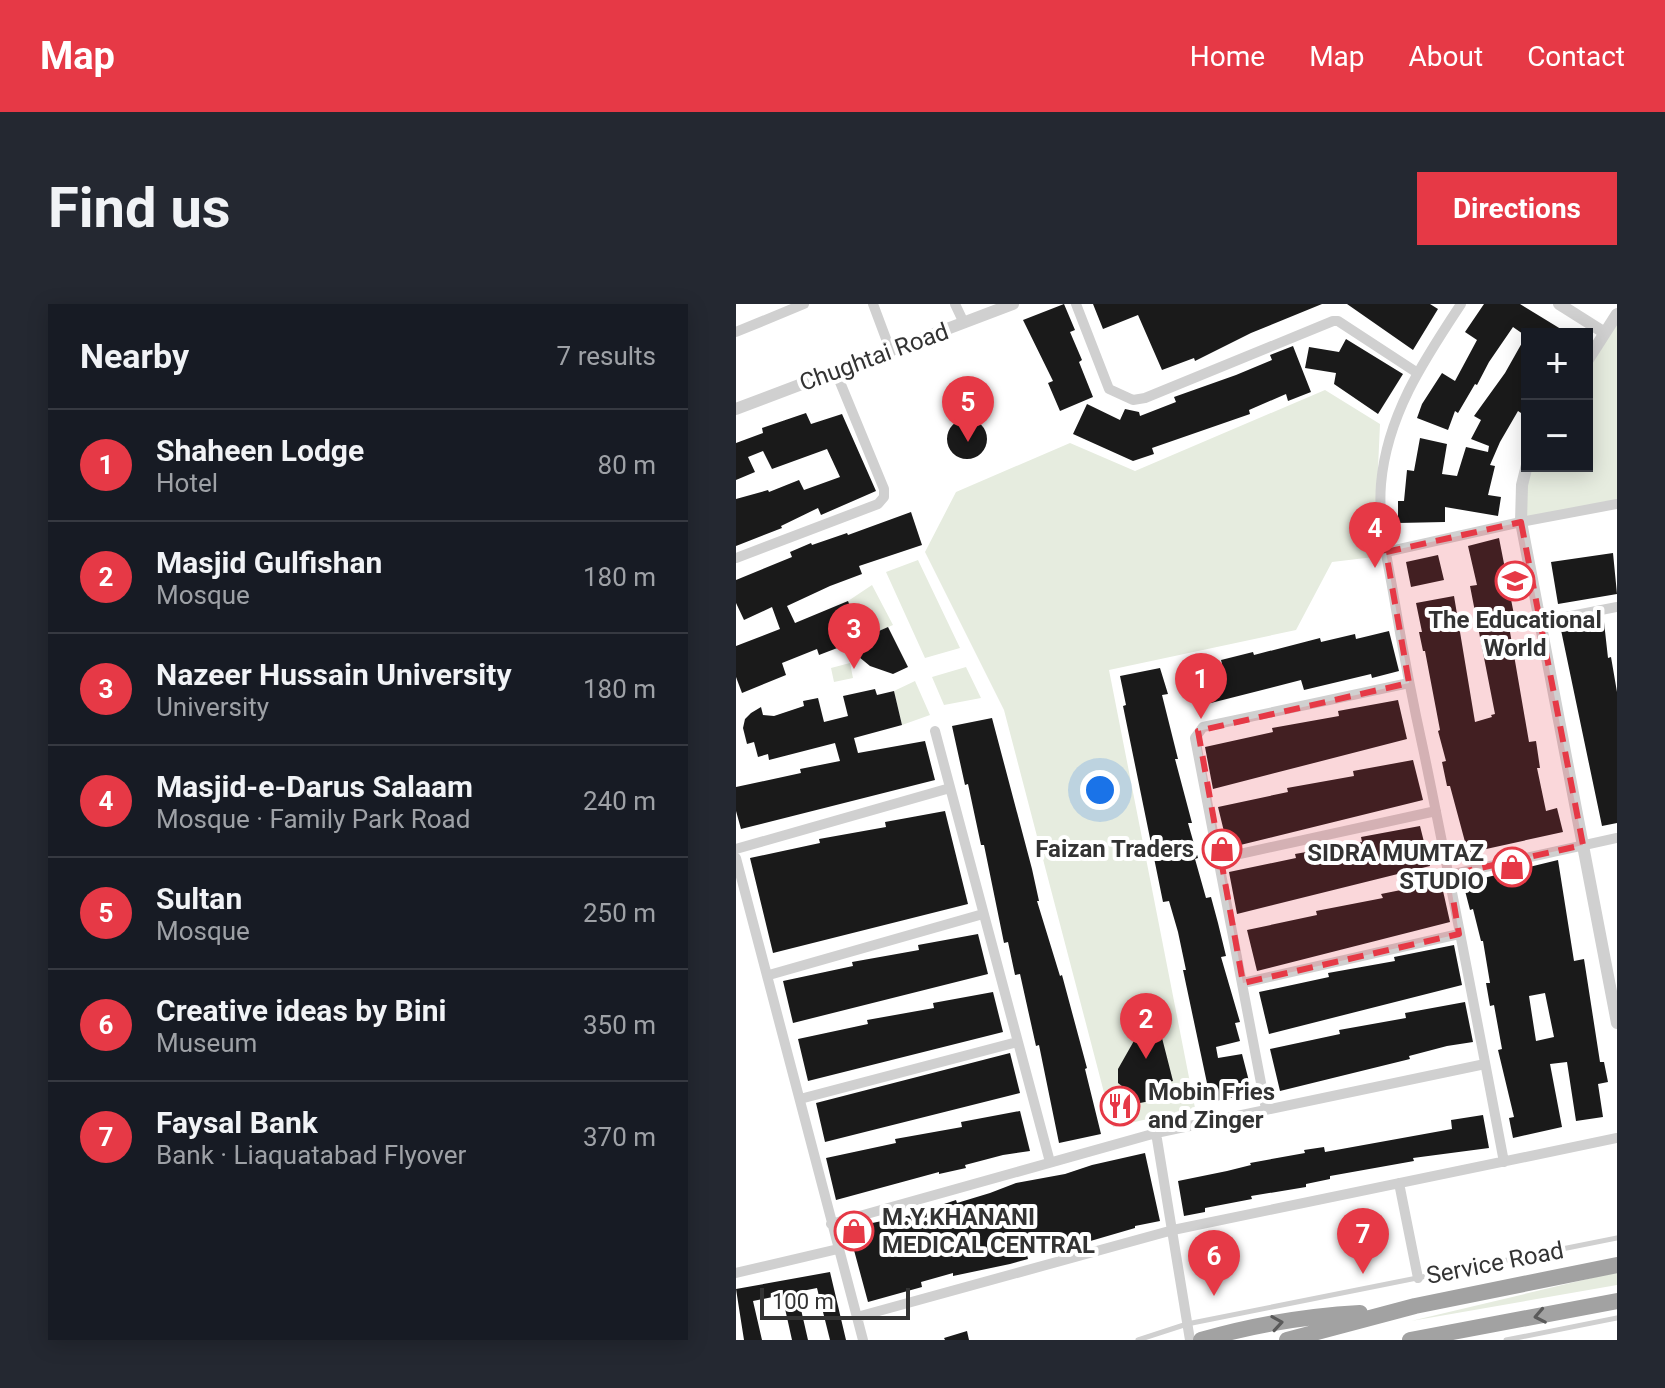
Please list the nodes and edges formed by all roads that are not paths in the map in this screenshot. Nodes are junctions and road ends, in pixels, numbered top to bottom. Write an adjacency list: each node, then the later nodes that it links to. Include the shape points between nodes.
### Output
1 (804, 304): 10 (street)
2 (873, 304): 12 (street)
3 (955, 304): 9 (street)
4 (1013, 304): 9 (street, Chughtai Road)
5 (1076, 304): 15 (street, via 1109,389 1133,400 1333,321)
6 (1461, 304): 15 (street)
7 (1559, 304): 11 (street)
8 (1617, 314): 11 (street)
9 (964, 323): 12 (street, Chughtai Road)
10 (736, 332)
11 (1605, 333): 13 (street)
12 (891, 352): 14 (street, Chughtai Road)
13 (1593, 352)
14 (835, 370): 16 (street, Chughtai Road); 21 (street, via 884,497 878,504)
15 (1416, 372): 20 (street, via 1390,438 1381,483)
16 (736, 409)
17 (1525, 472): 19 (street)
18 (1617, 504): 19 (street)
19 (1521, 522): 20 (street); 23 (street)
20 (1386, 552): 24 (street)
21 (736, 558)
22 (1617, 607): 23 (street)
23 (1540, 622): 29 (street)
24 (1409, 683): 27 (street); 31 (street, via 1198,731)
25 (935, 731): 26 (street)
26 (950, 788): 30 (street); 34 (street)
27 (1436, 811): 31 (street); 33 (street)
28 (1617, 838): 29 (street)
29 (1583, 845): 33 (street); 38 (street)
30 (736, 849)
31 (1217, 859): 37 (street)
32 (737, 863): 36 (street)
33 (1449, 875): 35 (street)
34 (983, 914): 36 (street); 39 (street)
35 (1459, 934): 37 (street); 40 (street)
36 (769, 975): 41 (street)
37 (1243, 983): 42 (street)
38 (1617, 1023)
39 (1017, 1042): 41 (street); 45 (street)
40 (1485, 1064): 42 (street); 46 (street)
41 (800, 1099): 48 (street)
42 (1266, 1109): 43 (street)
43 (1156, 1133): 45 (street); 49 (street)
44 (1617, 1138): 46 (street)
45 (1050, 1162): 48 (street)
46 (1504, 1162): 47 (street)
47 (1399, 1183): 49 (street); 54 (street)
48 (831, 1224): 51 (street)
49 (1173, 1230): 57 (street); 59 (street)
50 (1617, 1238): 54 (lane, Service Road)
51 (838, 1249): 53 (street); 57 (street)
52 (1617, 1265): 56 (highway)
53 (736, 1273)
54 (1418, 1278): 59 (lane, Service Road)
55 (1617, 1301): 60 (highway, one-way to 60)
56 (1391, 1312): 64 (highway, one-way to 56, via 1245,1327); 65 (highway)
57 (857, 1317): 61 (street)
58 (1617, 1318): 68 (lane)
59 (1187, 1324): 62 (lane, Service Road); 63 (street)
60 (1454, 1333): 66 (highway); 67 (highway)
61 (863, 1340)
62 (1138, 1340)
63 (1190, 1340)
64 (1201, 1340)
65 (1287, 1340)
66 (1410, 1340)
67 (1434, 1340)
68 (1506, 1340)

